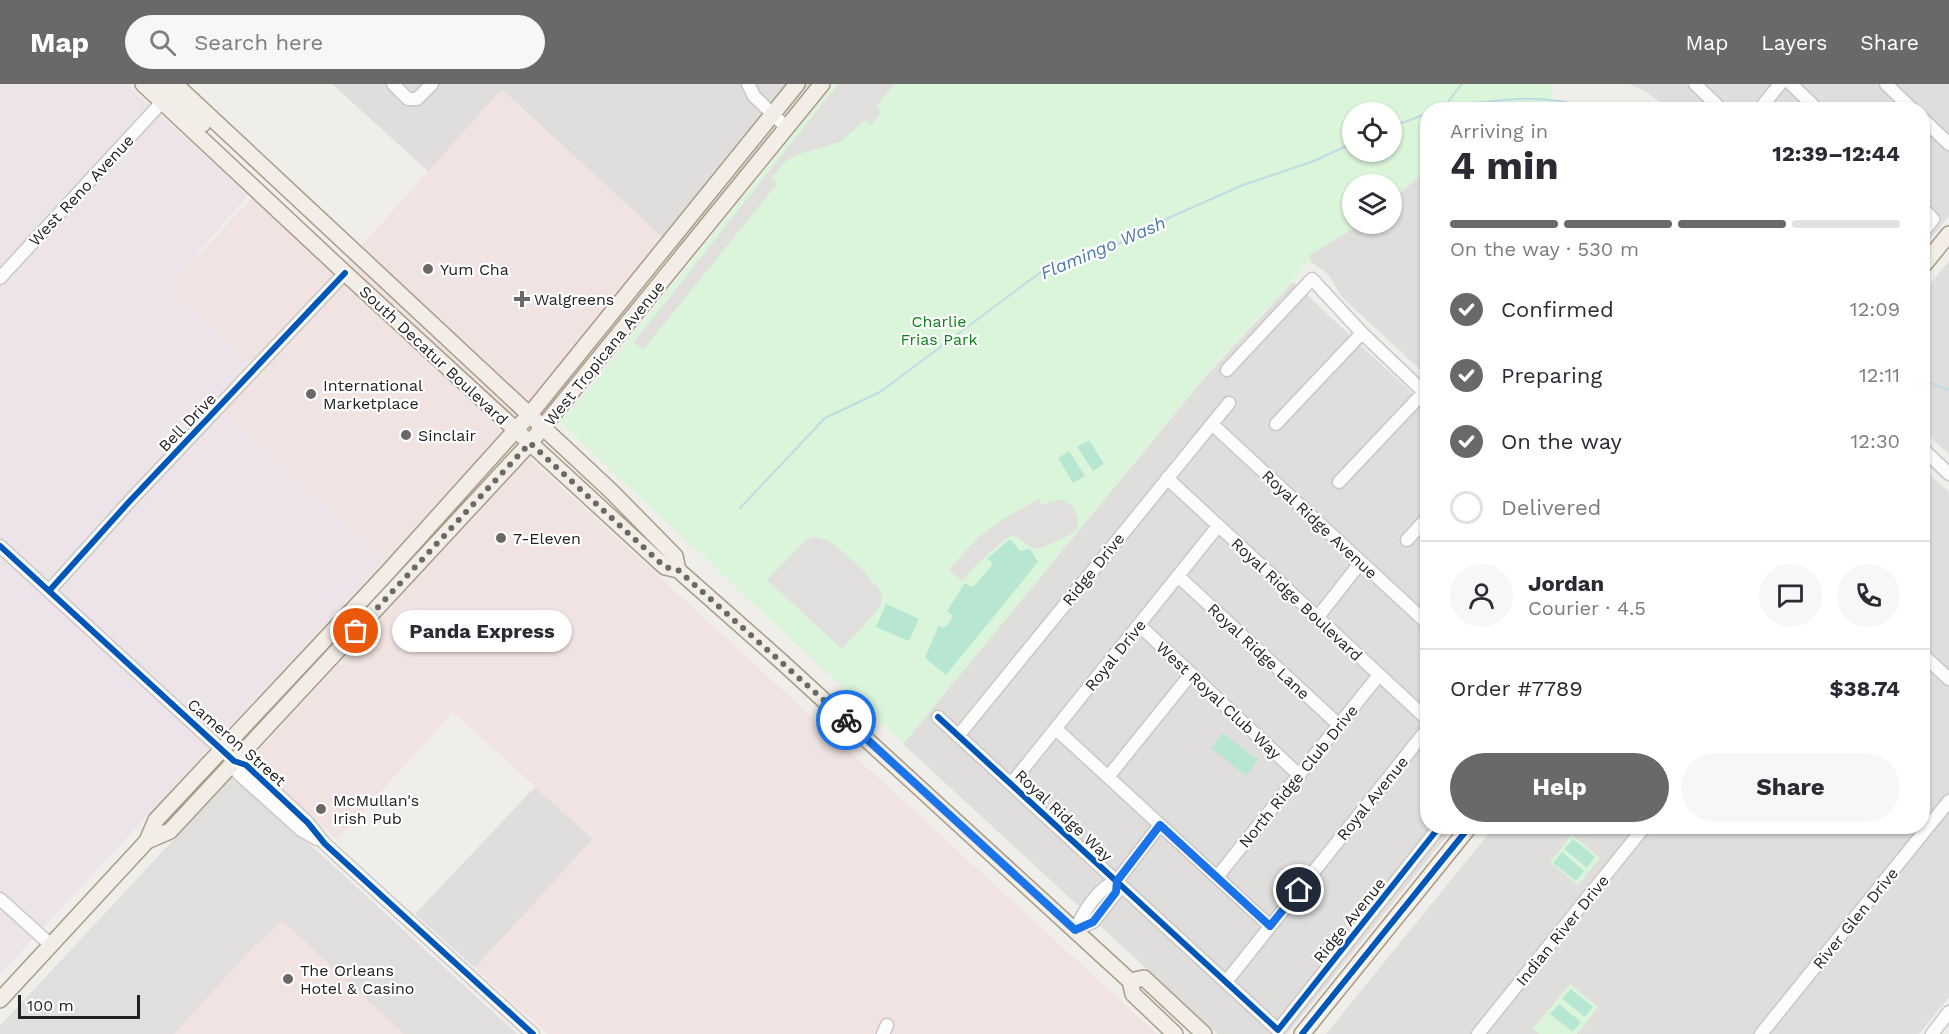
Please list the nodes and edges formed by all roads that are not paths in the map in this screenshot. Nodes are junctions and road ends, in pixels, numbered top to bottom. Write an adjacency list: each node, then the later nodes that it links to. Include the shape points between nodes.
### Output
1 (143, 84): 13 (main road, South Decatur Boulevard)
2 (159, 84): 12 (main road, via 168,88)
3 (393, 84): 4 (street, via 408,99 417,99)
4 (432, 84)
5 (748, 84): 18 (street)
6 (797, 84): 18 (main road, West Tropicana Avenue)
7 (822, 84): 21 (main road, West Tropicana Avenue)
8 (1695, 84): 14 (street)
9 (1780, 84): 15 (street)
10 (1791, 84): 16 (street)
11 (1886, 84): 17 (street)
12 (176, 85): 19 (main road, South Decatur Boulevard)
13 (162, 102): 19 (main road, via 175,101 206,126); 24 (main road, South Decatur Boulevard); 30 (street, West Reno Avenue)
14 (1714, 102)
15 (1765, 102)
16 (1810, 102)
17 (1905, 102)
18 (772, 115): 21 (street); 23 (main road, West Tropicana Avenue)
19 (220, 126): 28 (main road, South Decatur Boulevard)
20 (1930, 126): 22 (street)
21 (786, 128): 25 (main road, West Tropicana Avenue)
22 (1949, 144)
23 (699, 207): 25 (main road); 37 (main road, West Tropicana Avenue)
24 (278, 209): 28 (main road, via 297,213 346,256); 29 (main road, South Decatur Boulevard)
25 (713, 219): 40 (main road, West Tropicana Avenue)
26 (1949, 234): 27 (main road)
27 (1930, 257)
28 (361, 259): 31 (main road, South Decatur Boulevard)
29 (345, 273): 31 (main road, via 360,272 396,300); 41 (main road, South Decatur Boulevard); 55 (street, Bell Drive)
30 (0, 278)
31 (411, 304): 37 (main road, South Decatur Boulevard)
32 (1362, 333): 33 (street, via 1312,279); 34 (street); 39 (street)
33 (1227, 370)
34 (1420, 388)
35 (1420, 400): 46 (street)
36 (1228, 403): 38 (street, Ridge Drive)
37 (530, 414): 40 (main road, South Decatur Boulevard); 41 (main road, West Tropicana Avenue)
38 (1212, 424): 45 (street, Ridge Drive); 52 (street, Royal Ridge Avenue)
39 (1276, 424)
40 (543, 427): 42 (main road, West Tropicana Avenue); 53 (main road, South Decatur Boulevard, via 675,556)
41 (516, 430): 42 (main road, South Decatur Boulevard); 47 (main road, West Tropicana Avenue)
42 (530, 443): 53 (main road, South Decatur Boulevard, via 665,567); 56 (main road, West Tropicana Avenue)
43 (1930, 456): 44 (street)
44 (1949, 474)
45 (1167, 478): 48 (street, Royal Ridge Boulevard); 68 (street, Ridge Drive)
46 (1339, 482)
47 (436, 518): 56 (main road, via 427,540 389,583); 70 (main road, West Tropicana Avenue)
48 (1218, 526): 54 (street, Royal Drive); 58 (street, Royal Ridge Boulevard)
49 (1420, 526): 50 (street)
50 (1407, 540)
51 (0, 546): 55 (street, Cameron Street)
52 (1361, 562): 57 (street, Royal Ridge Avenue); 58 (street)
53 (678, 570): 87 (main road, South Decatur Boulevard)
54 (1178, 576): 59 (street, Royal Drive); 66 (street, Royal Ridge Lane)
55 (48, 591): 70 (street, Cameron Street)
56 (388, 596): 71 (main road, West Tropicana Avenue)
57 (1420, 617)
58 (1317, 618): 62 (street, Royal Ridge Boulevard)
59 (1138, 626): 61 (street, West Royal Club Way); 67 (street, Royal Drive)
60 (1930, 661): 63 (street)
61 (1191, 674): 72 (street, West Royal Club Way); 73 (street)
62 (1379, 675): 64 (street, Royal Ridge Boulevard); 66 (street, North Ridge Club Drive)
63 (1949, 679)
64 (1420, 713)
65 (938, 717): 68 (street, Royal Ridge Way)
66 (1339, 725): 72 (street, North Ridge Club Drive)
67 (1056, 729): 73 (street); 74 (street, Royal Drive)
68 (958, 736): 74 (street, Royal Ridge Way)
69 (1420, 738): 86 (street, Royal Avenue)
70 (222, 749): 71 (street, Cameron Street); 82 (main road, West Tropicana Avenue, via 156,820)
71 (234, 761): 82 (main road, West Tropicana Avenue, via 170,831); 94 (street, Cameron Street, via 246,765 325,844)
72 (1299, 775): 83 (street, North Ridge Club Drive)
73 (1108, 777): 76 (street)
74 (1011, 784): 84 (street, Royal Ridge Way)
75 (1949, 801): 77 (street, River Glen Drive)
76 (1160, 825): 83 (street); 84 (street)
77 (1930, 825)
78 (1434, 834): 93 (street, Ridge Avenue)
79 (1464, 834): 97 (main road)
80 (1639, 834): 98 (street, Indian River Drive)
81 (1922, 834): 99 (street, River Glen Drive)
82 (147, 841): 88 (main road, West Tropicana Avenue)
83 (1217, 877): 86 (street)
84 (1117, 881): 87 (street, via 1116,892 1093,922); 90 (street, Royal Ridge Way)
85 (0, 899): 88 (street)
86 (1270, 926): 90 (street, Royal Avenue)
87 (1075, 930): 89 (main road, South Decatur Boulevard)
88 (51, 945): 91 (main road, West Tropicana Avenue)
89 (1130, 981): 95 (main road, South Decatur Boulevard, via 1133,994); 96 (main road, South Decatur Boulevard, via 1144,978)
90 (1226, 982): 93 (street, Royal Ridge Way)
91 (0, 1000)
92 (1949, 1012): 100 (street)
93 (1278, 1030)
94 (532, 1034)
95 (1175, 1034)
96 (1204, 1034)
97 (1302, 1034)
98 (1478, 1034)
99 (1761, 1034)
100 (1932, 1034)

